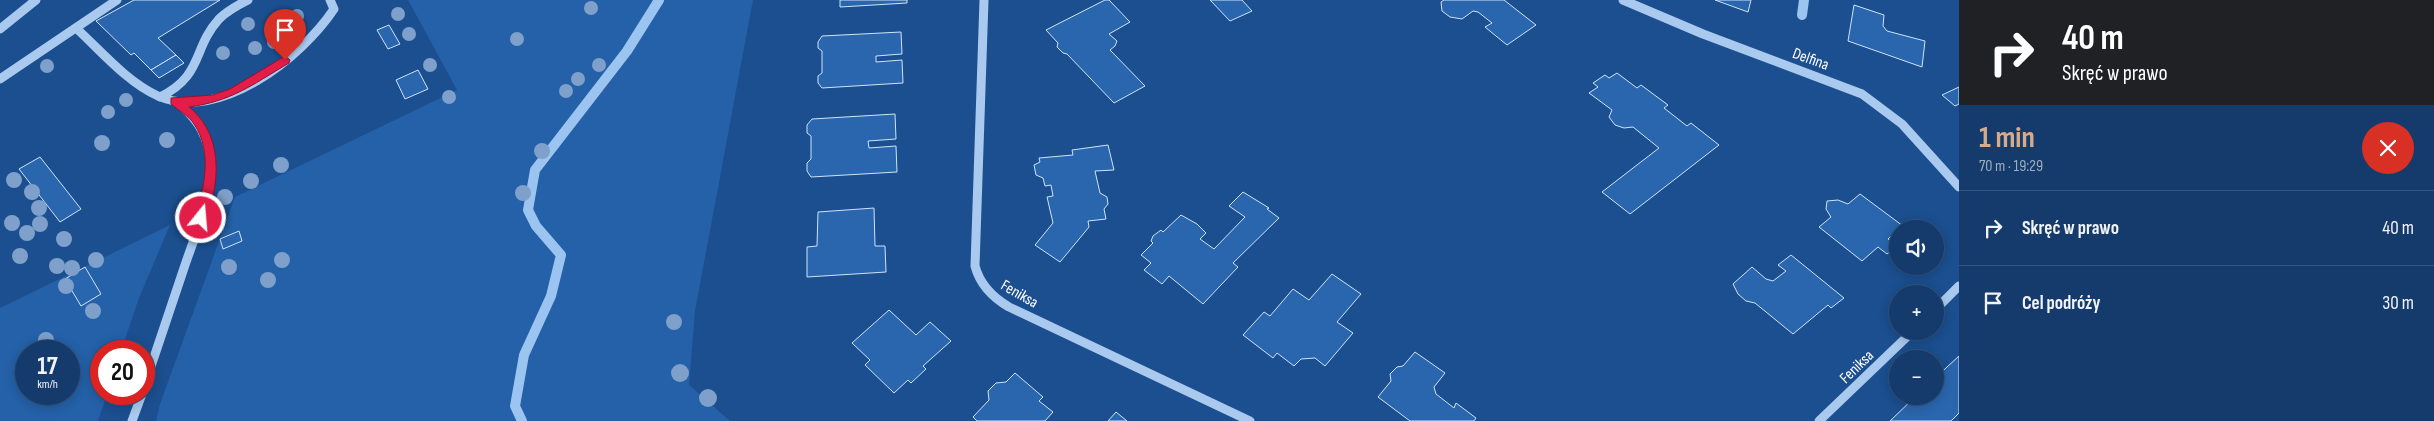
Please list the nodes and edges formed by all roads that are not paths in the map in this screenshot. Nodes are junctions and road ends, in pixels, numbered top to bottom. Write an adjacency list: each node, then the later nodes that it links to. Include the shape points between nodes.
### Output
1 (36, 0): 8 (street)
2 (117, 0): 7 (street)
3 (248, 0): 10 (street, via 217,21 185,83)
4 (330, 0): 11 (street, via 334,8 327,23 309,43 273,68 234,92 214,99)
5 (984, 0): 19 (street, Feniksa, via 977,276 994,298 1009,306)
6 (1623, 0): 12 (street, Delfina, via 1874,100)
7 (76, 28): 9 (street); 10 (street, via 142,86)
8 (0, 29)
9 (0, 79)
10 (160, 97): 11 (street)
11 (174, 101): 16 (street, via 197,120 204,132 212,167 209,191)
12 (1959, 187)
13 (1959, 286): 14 (street)
14 (1944, 301)
15 (1904, 340): 20 (street, Feniksa)
16 (155, 354)
17 (138, 405): 18 (street)
18 (132, 421)
19 (1250, 421)
20 (1819, 421)

